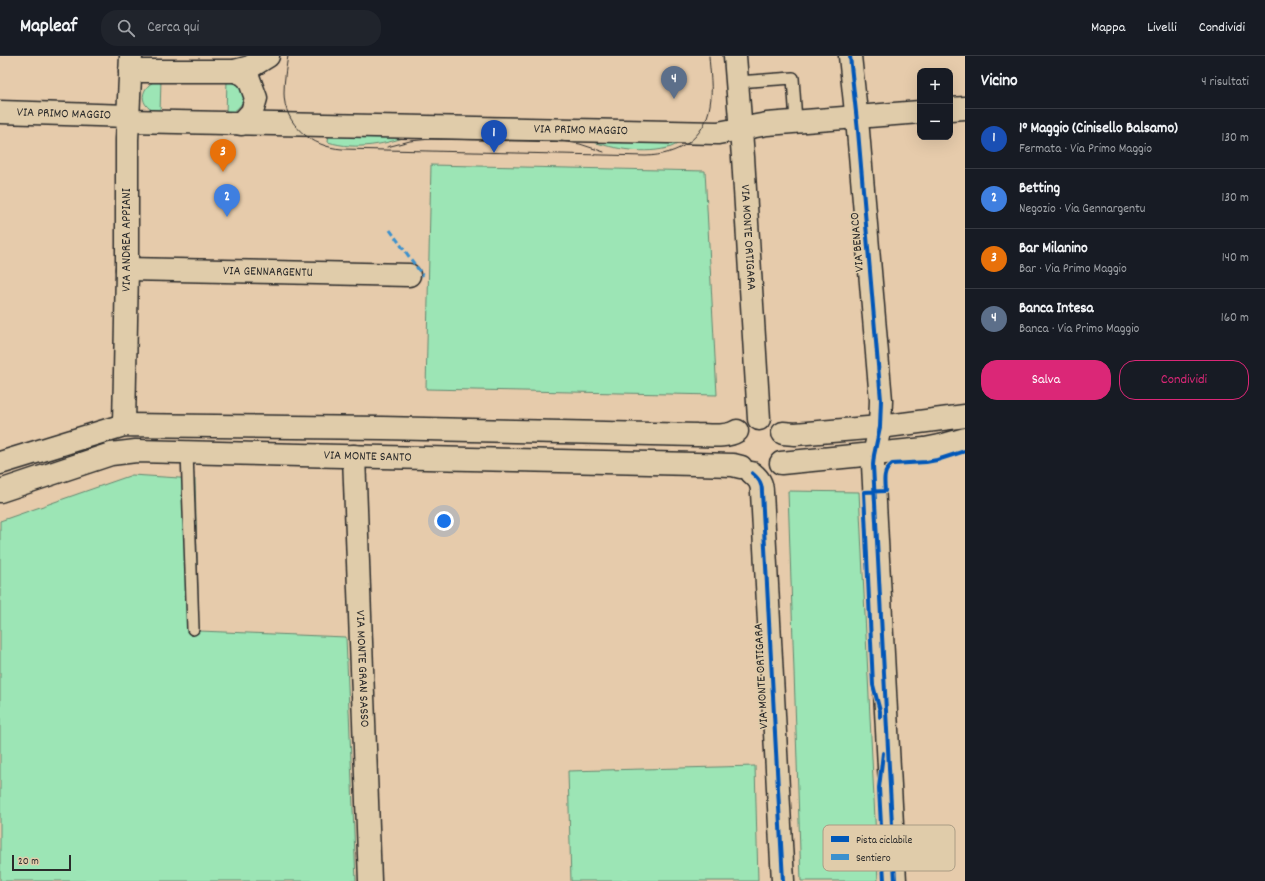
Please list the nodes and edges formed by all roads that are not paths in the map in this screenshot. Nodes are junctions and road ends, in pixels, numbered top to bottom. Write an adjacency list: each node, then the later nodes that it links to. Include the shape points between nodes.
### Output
1 (268, 56): 5 (street, via 250,67)
2 (735, 56): 6 (street, VIA MONTE ORTIGARA)
3 (850, 56): 11 (street, VIA BENACO)
4 (130, 64): 5 (street); 12 (street, VIA ANDREA APPIANI)
5 (235, 71): 14 (street, via 249,78 256,98 252,112)
6 (737, 82): 13 (lane, via 793,78); 15 (street, VIA MONTE ORTIGARA)
7 (965, 108): 8 (street)
8 (953, 109)
9 (0, 112): 12 (street, VIA PRIMO MAGGIO)
10 (917, 112): 11 (street, VIA PRIMO MAGGIO)
11 (856, 117): 13 (street, VIA PRIMO MAGGIO); 21 (street, VIA BENACO, via 881,400)
12 (128, 118): 14 (street, VIA PRIMO MAGGIO); 16 (street, VIA ANDREA APPIANI)
13 (796, 121): 15 (street, VIA PRIMO MAGGIO)
14 (241, 124): 15 (street, VIA PRIMO MAGGIO, via 718,133)
15 (740, 129): 19 (street, VIA MONTE ORTIGARA)
16 (127, 269): 17 (street, VIA GENNARGENTU); 20 (street, VIA ANDREA APPIANI)
17 (409, 275)
18 (965, 416): 21 (street)
19 (759, 419): 22 (street, via 746,422); 23 (street, via 777,425)
20 (124, 425): 22 (street, via 697,435 725,435); 28 (street)
21 (880, 428): 23 (street); 26 (street, VIA BENACO)
22 (736, 431): 30 (street, via 732,440 732,450 735,459)
23 (783, 433): 29 (street, via 787,448)
24 (965, 439): 26 (street, via 933,448)
25 (186, 452): 27 (street, VIA MONTE SANTO); 31 (street, VIA MONTE SANTO, via 136,450 111,454); 32 (lane)
26 (874, 454): 29 (street); 33 (street, VIA BENACO)
27 (354, 456): 30 (street, VIA MONTE SANTO, via 733,465); 35 (street, VIA MONTE GRAN SASSO)
28 (0, 463)
29 (781, 463): 30 (street, via 768,473 758,474)
30 (746, 470): 36 (street, VIA MONTE ORTIGARA, via 758,477 762,492)
31 (0, 491)
32 (193, 629)
33 (892, 825)
34 (894, 871): 37 (street, VIA BENACO)
35 (370, 881)
36 (783, 881)
37 (895, 881)

